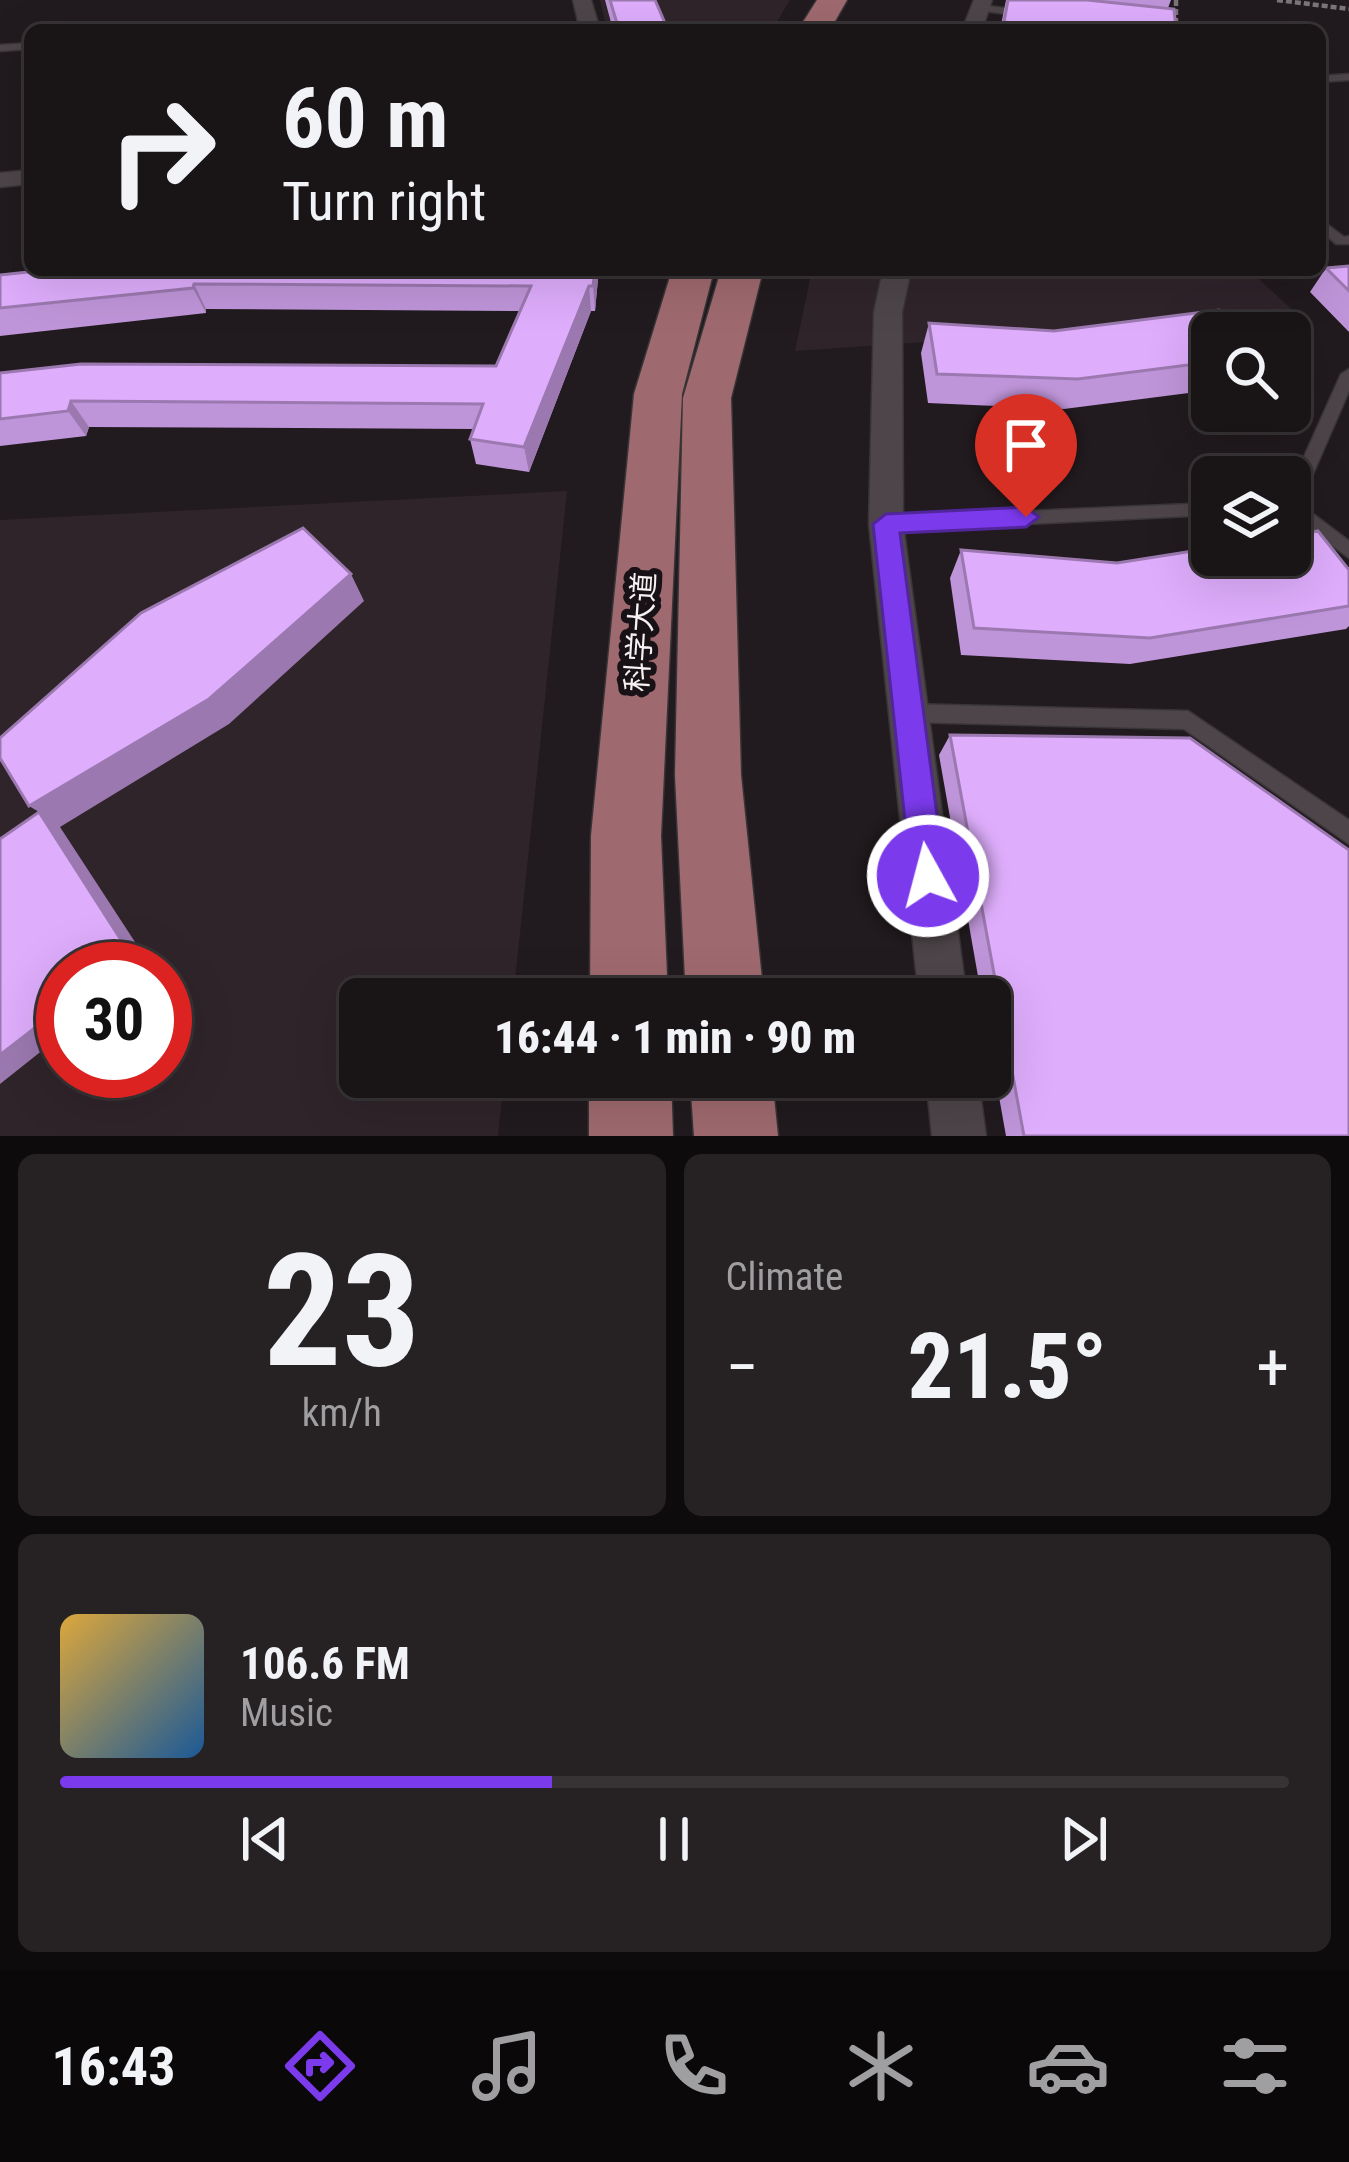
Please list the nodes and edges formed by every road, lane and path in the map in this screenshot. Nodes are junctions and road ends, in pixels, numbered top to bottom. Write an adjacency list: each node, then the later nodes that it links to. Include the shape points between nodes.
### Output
1 (1277, 0): 3 (path)
2 (982, 4): 4 (lane)
3 (1349, 9)
4 (1050, 16)
5 (691, 276): 16 (main road, 科学大道, via 658,394 626,836)
6 (740, 276): 17 (main road, 科学大道, via 707,398 708,776)
7 (897, 276): 12 (street, via 888,312)
8 (1349, 374): 9 (lane)
9 (1311, 460)
10 (1191, 509): 12 (lane)
11 (1311, 521): 13 (lane)
12 (886, 524): 14 (street)
13 (1349, 550)
14 (908, 713): 15 (lane, via 1188,720); 18 (street)
15 (1349, 832)
16 (629, 978)
17 (723, 978)
18 (940, 978)
19 (630, 1098): 22 (main road)
20 (733, 1098): 23 (main road)
21 (954, 1098): 24 (street)
22 (631, 1136)
23 (736, 1136)
24 (959, 1136)

